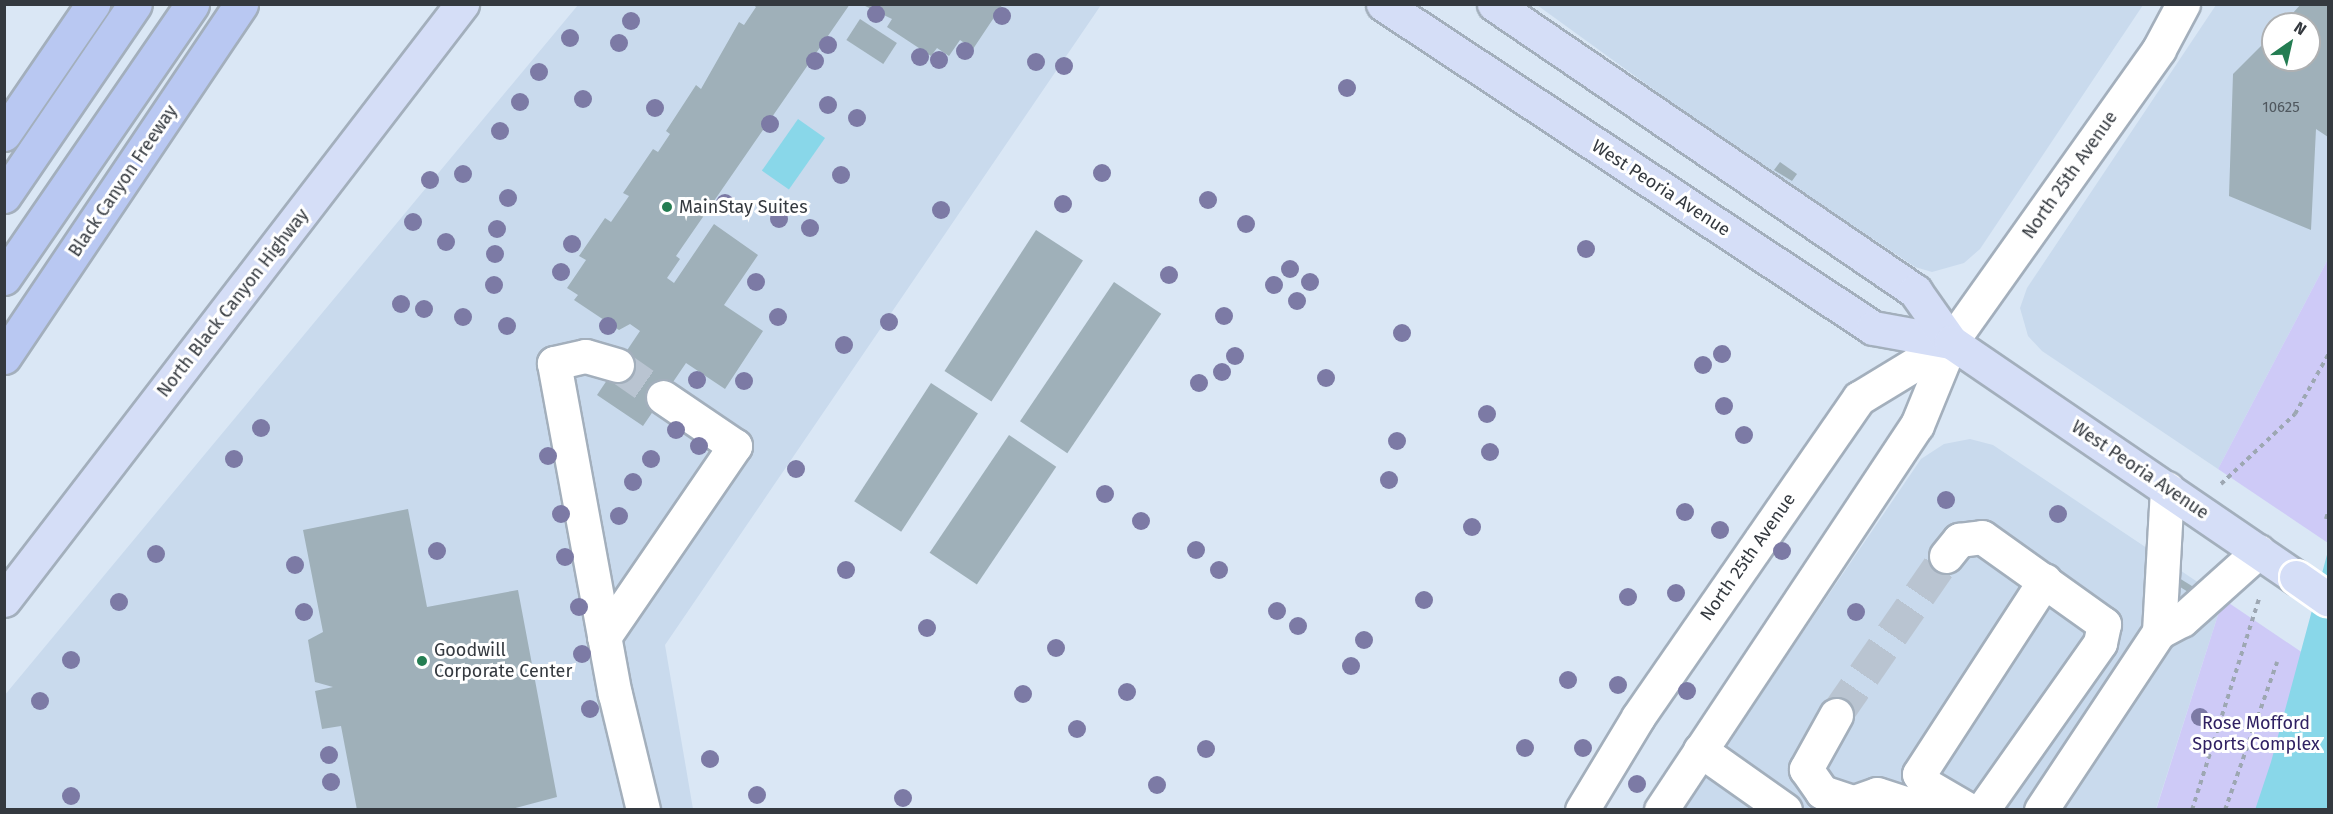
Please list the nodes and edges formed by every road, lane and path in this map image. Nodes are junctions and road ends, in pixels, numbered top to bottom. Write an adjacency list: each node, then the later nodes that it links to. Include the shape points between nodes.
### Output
1 (93, 4): 9 (highway)
2 (135, 4): 10 (highway)
3 (192, 4): 11 (highway)
4 (241, 4): 14 (highway, Black Canyon Freeway)
5 (462, 4): 25 (main road, North Black Canyon Highway)
6 (1383, 4): 12 (main road, West Peoria Avenue, via 1873,328)
7 (1494, 4): 12 (main road, West Peoria Avenue, via 1915,291)
8 (2183, 4): 12 (street, North 25th Avenue, via 2159,49)
9 (4, 134)
10 (4, 196)
11 (4, 278)
12 (1951, 342): 17 (main road, West Peoria Avenue); 32 (street, North 25th Avenue, via 1917,425); 36 (street, North 25th Avenue, via 1858,398 1644,708)
13 (2328, 355): 18 (path, via 2295,414)
14 (4, 357)
15 (617, 365): 27 (street, via 585,356 554,363)
16 (663, 397): 27 (street, via 735,446)
17 (2167, 488): 18 (main road, West Peoria Avenue); 26 (street)
18 (2197, 508): 22 (main road, West Peoria Avenue)
19 (2328, 512): 20 (path)
20 (2326, 519)
21 (1946, 556): 23 (street, via 1959,540 1982,537)
22 (2275, 563): 24 (main road, West Peoria Avenue, bridge); 26 (street); 42 (path)
23 (2045, 580): 29 (street, via 2096,618 2105,632); 39 (street, via 1919,774 1926,785)
24 (2328, 599)
25 (4, 600)
26 (2159, 632): 31 (street)
27 (604, 637): 35 (street)
28 (2277, 662): 43 (path)
29 (2056, 707): 31 (street); 40 (street)
30 (1836, 715): 33 (street, via 1806,769 1822,792)
31 (2093, 732): 41 (street)
32 (1700, 750): 37 (street, North 25th Avenue); 38 (street)
33 (1864, 807): 34 (street, via 1877,794)
34 (1917, 807)
35 (643, 810)
36 (1582, 810)
37 (1661, 810)
38 (1785, 810)
39 (1969, 810)
40 (1982, 810)
41 (2041, 810)
42 (2192, 810)
43 (2225, 810)

